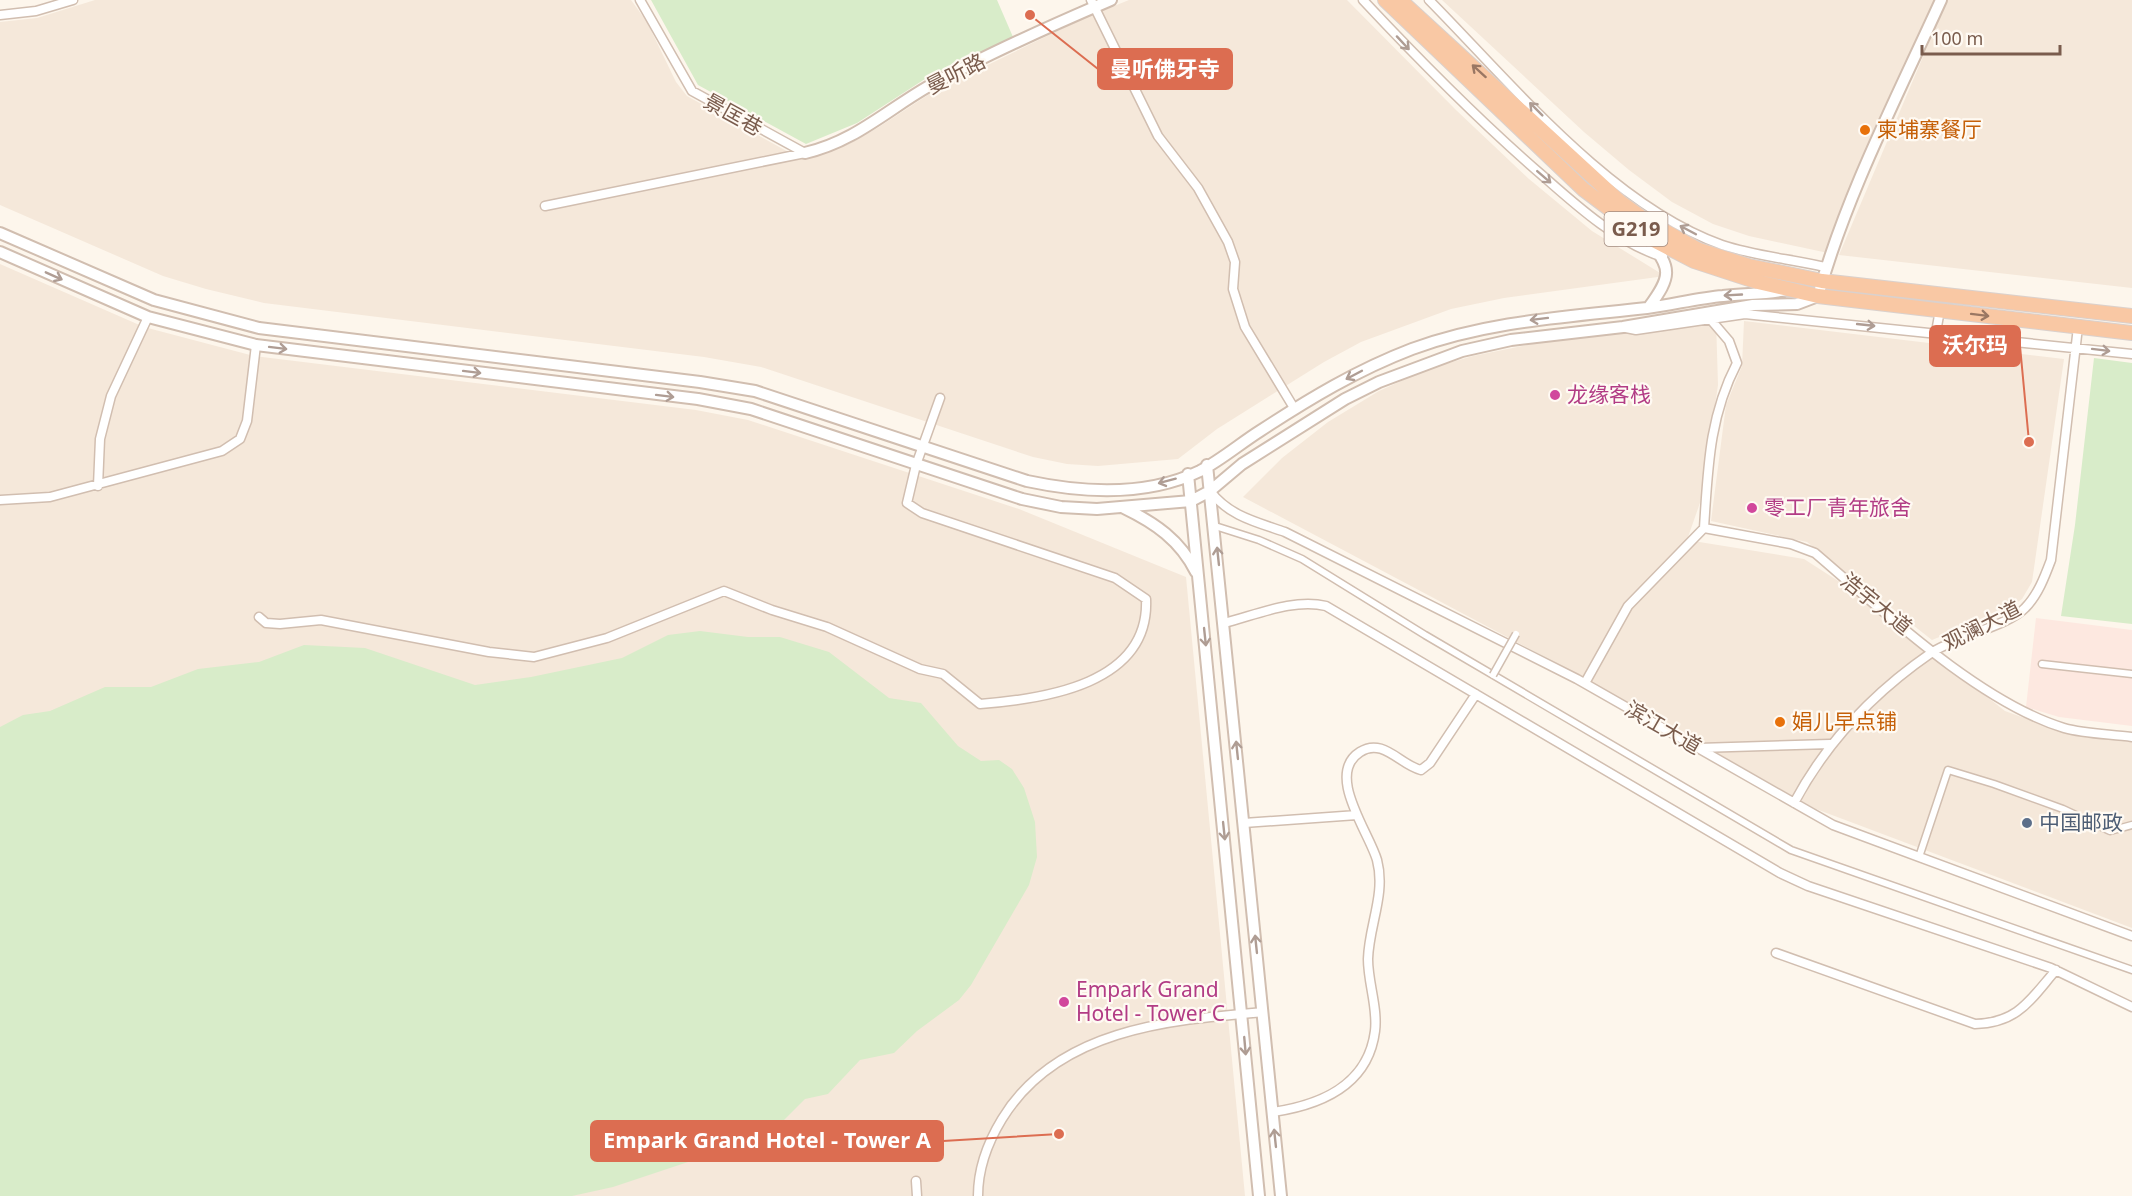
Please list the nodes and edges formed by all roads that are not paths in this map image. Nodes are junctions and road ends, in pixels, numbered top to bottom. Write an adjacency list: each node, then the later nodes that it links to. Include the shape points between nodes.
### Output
1 (73, 0): 10 (street, via 36,11)
2 (640, 0): 12 (street, 景匡巷, via 692,91)
3 (1111, 0): 9 (street, 曼听路)
4 (1363, 0): 17 (street, one-way to 17, via 1452,95 1560,191 1642,250)
5 (1385, 0): 11 (highway, G219)
6 (1400, 0): 11 (highway, G219, one-way to 6)
7 (1429, 0): 18 (street, one-way to 7, via 1722,245 1663,216 1618,184 1559,132)
8 (1941, 0): 18 (street, via 1866,162)
9 (1092, 4): 12 (street, 曼听路, via 932,85 846,138); 37 (street, via 1158,136 1198,188 1228,242 1235,262 1233,289 1245,327)
10 (0, 15)
11 (1517, 114): 15 (highway, G219, via 1583,189); 19 (highway, G219, via 1645,220 1699,250 1749,266)
12 (805, 153): 13 (street)
13 (545, 206)
14 (0, 233): 38 (street, via 154,300 259,328 755,391)
15 (1644, 235): 17 (street); 20 (highway, G219, via 1695,261)
16 (0, 252): 24 (street, one-way to 24)
17 (1664, 258): 22 (street, via 1664,287)
18 (1825, 267): 19 (street)
19 (1822, 281): 21 (street); 26 (highway)
20 (1791, 289): 21 (highway); 22 (street, one-way to 22)
21 (1818, 296): 23 (highway); 28 (street, via 1797,304 1754,305)
22 (1649, 308): 25 (street)
23 (1940, 310): 29 (highway, one-way to 29); 30 (street)
24 (148, 316): 33 (street); 42 (street, via 111,396 100,439)
25 (1562, 316): 32 (street); 37 (street, one-way to 37, via 1458,334 1372,365)
26 (2132, 316)
27 (1711, 320): 28 (street, via 1636,330); 30 (street, one-way to 30, via 1745,314); 48 (street, via 1729,341 1737,363 1723,391 1710,439)
28 (1623, 327): 32 (street)
29 (2078, 327): 31 (highway); 34 (street, 观澜大道)
30 (1936, 332): 34 (street)
31 (2132, 333)
32 (1564, 334): 43 (street, via 1462,351 1379,382 1307,422)
33 (256, 345): 39 (street, one-way to 39, via 740,407); 42 (street, via 247,421 240,439 222,451)
34 (2075, 347): 35 (street, one-way to 35); 53 (street, 观澜大道, via 2051,560 2042,583 2025,609)
35 (2132, 354)
36 (940, 398): 38 (street)
37 (1294, 408): 40 (street)
38 (922, 448): 39 (street); 41 (street, one-way to 38, via 1131,489 1064,489)
39 (916, 465): 46 (street, via 1022,499 1061,507); 50 (street, via 907,503 922,513 1115,578 1146,599 1147,618 1134,650 1103,675 1068,690 1013,702 980,704 943,674 920,669 827,627 724,591 607,638 534,657 321,620 280,624 266,623)
40 (1208, 465): 41 (street); 43 (street)
41 (1188, 474): 45 (street)
42 (98, 486): 44 (street, via 50,496)
43 (1210, 490): 45 (street); 47 (street); 57 (street, 滨江大道, via 1220,504 1235,514 1285,532)
44 (0, 500)
45 (1191, 501): 46 (street); 49 (street)
46 (1124, 508): 49 (street, via 1160,527 1177,543)
47 (1215, 526): 51 (street, one-way to 47); 56 (street, via 1302,559)
48 (1704, 528): 53 (street, 浩宇大道, via 1791,544 1815,553); 57 (street, via 1628,606)
49 (1199, 579): 73 (street, one-way to 73)
50 (259, 617)
51 (1224, 623): 58 (street, via 1312,602 1326,606); 64 (street, one-way to 51)
52 (1515, 634): 56 (street, bridge)
53 (1934, 651): 59 (street, 浩宇大道, via 2008,704 2065,728); 60 (street, 观澜大道, via 1880,692)
54 (2043, 664): 55 (street)
55 (2132, 674)
56 (1493, 675): 70 (street, via 1791,849)
57 (1585, 683): 61 (street, 滨江大道)
58 (1476, 694): 63 (street, via 1430,763 1421,770 1387,750 1372,747 1353,758 1347,785); 69 (street, via 1780,873)
59 (2132, 737)
60 (1830, 744): 61 (street); 62 (street, 观澜大道)
61 (1698, 748): 62 (street, 滨江大道)
62 (1794, 803): 66 (street, 滨江大道, via 1833,825)
63 (1357, 815): 64 (street); 74 (street, via 1378,861 1380,887 1368,960 1375,1030 1370,1050 1360,1070 1325,1100)
64 (1244, 823): 72 (street, one-way to 64)
65 (2132, 825): 66 (street, via 2110,831 2043,802 1948,770)
66 (1919, 857): 67 (street, 滨江大道)
67 (2132, 936)
68 (1776, 953): 69 (street, via 1975,1024 1994,1024 2010,1018)
69 (2056, 970): 71 (street)
70 (2132, 970)
71 (2132, 1007)
72 (1263, 1012): 73 (street); 74 (street)
73 (1242, 1014): 77 (street, via 1121,1032 1074,1051 1038,1078 1010,1107 990,1138); 78 (street, one-way to 78)
74 (1273, 1112): 79 (street, one-way to 74)
75 (916, 1181): 76 (street)
76 (917, 1196)
77 (978, 1196)
78 (1259, 1196)
79 (1281, 1196)

